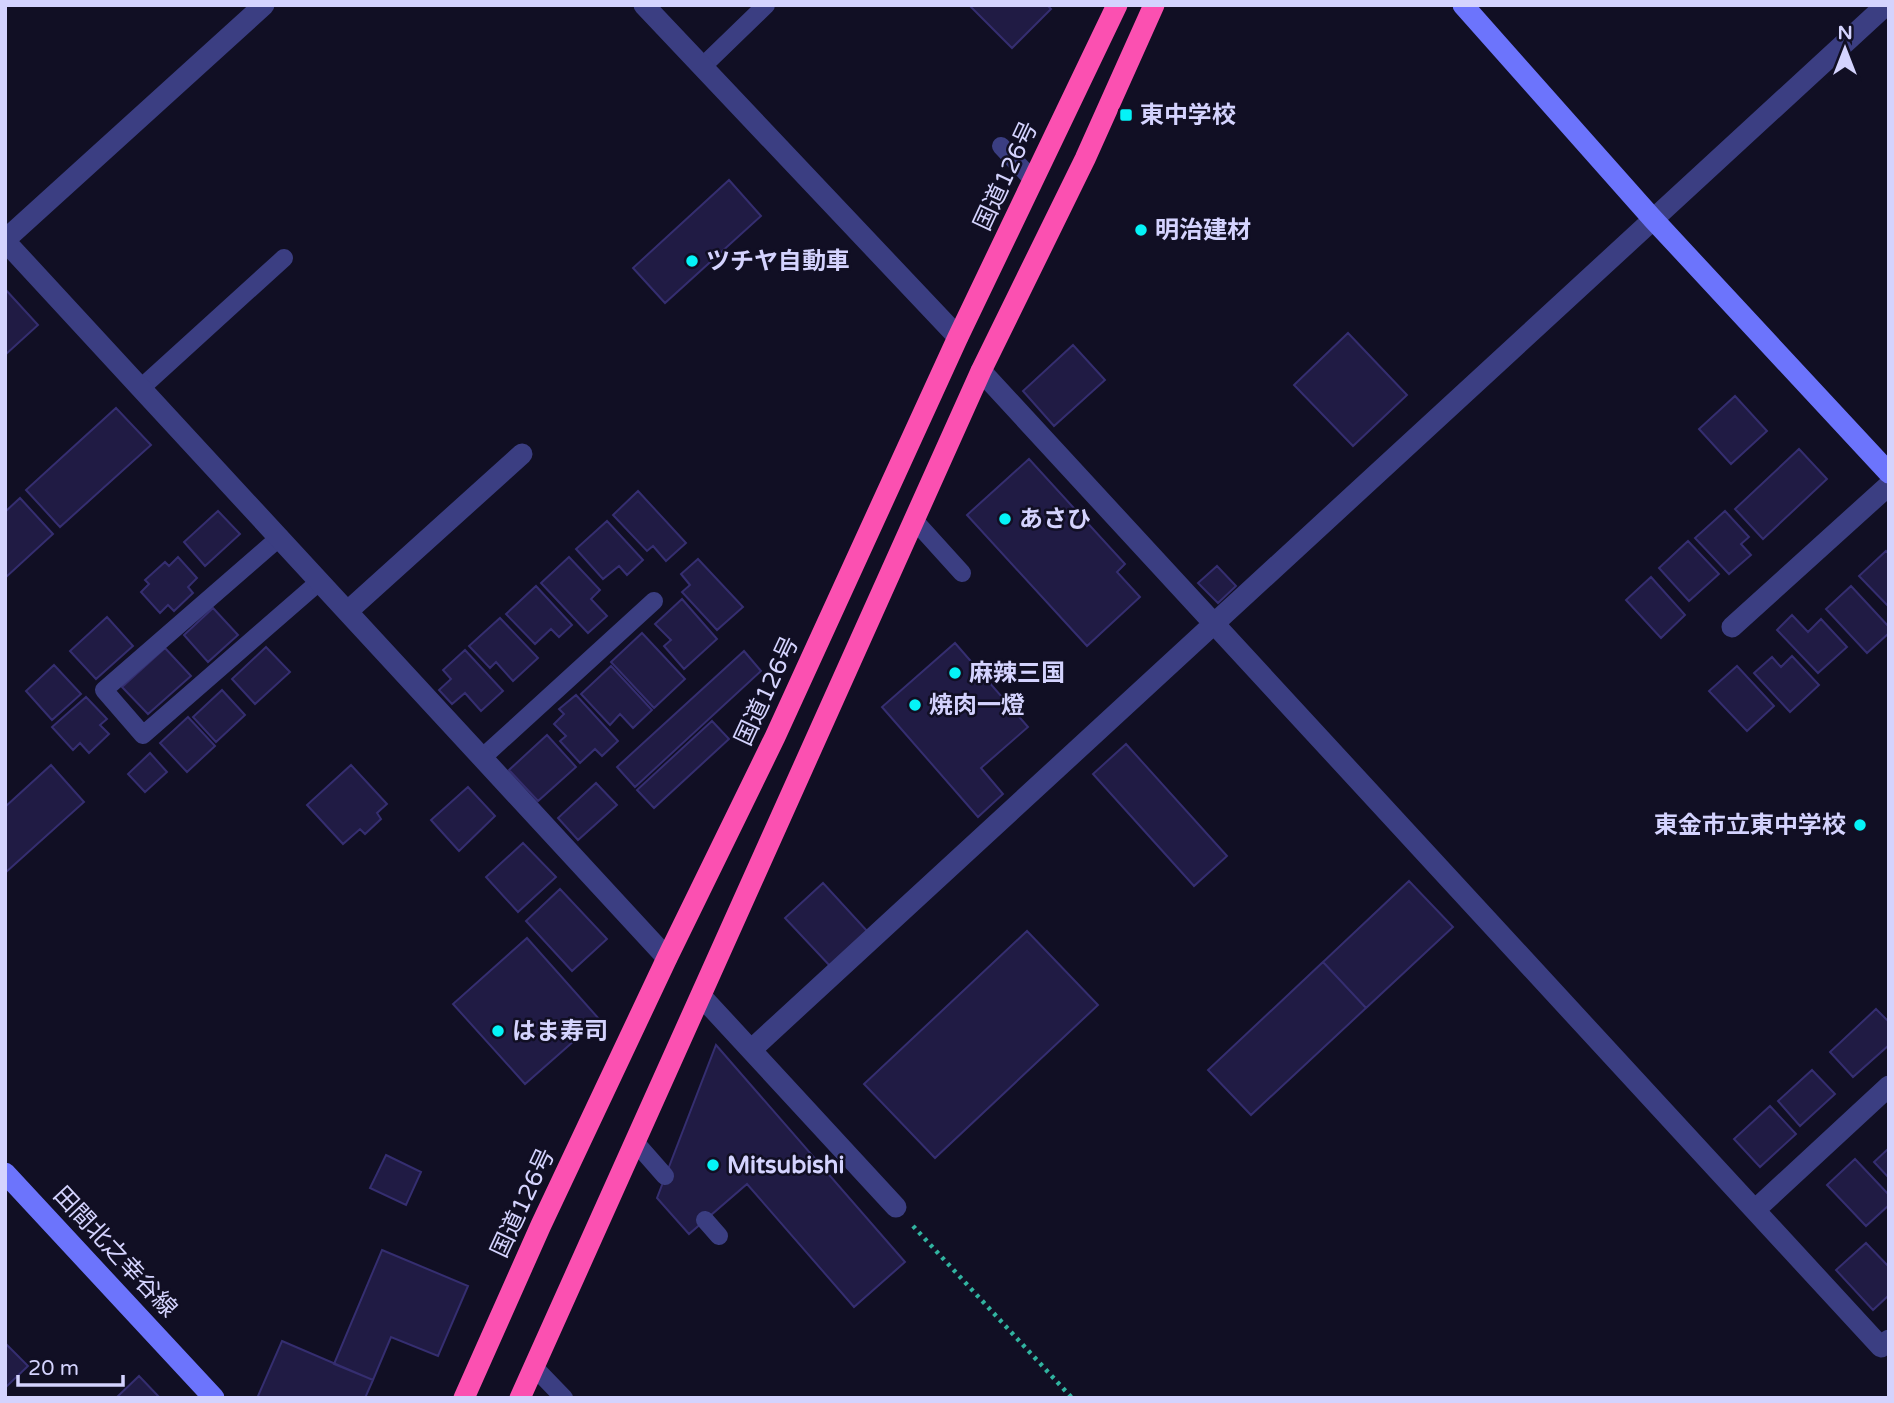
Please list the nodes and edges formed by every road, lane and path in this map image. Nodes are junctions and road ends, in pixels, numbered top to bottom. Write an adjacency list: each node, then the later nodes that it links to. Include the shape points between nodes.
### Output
1 (264, 5): 12 (street)
2 (644, 5): 8 (street)
3 (766, 5): 8 (lane)
4 (1116, 5): 10 (highway, 国道126号)
5 (1154, 5): 15 (highway)
6 (1463, 5): 11 (street)
7 (1886, 5): 11 (street)
8 (702, 67): 14 (street)
9 (1002, 146): 10 (lane)
10 (1033, 180): 14 (highway, 国道126号)
11 (1652, 218): 18 (street); 26 (street)
12 (5, 241): 16 (street)
13 (284, 258): 16 (lane)
14 (958, 337): 29 (highway, 国道126号, via 775,737)
15 (981, 372): 20 (highway); 26 (street)
16 (141, 388): 21 (street)
17 (522, 454): 25 (street)
18 (1889, 473)
19 (1889, 485): 27 (street)
20 (914, 520): 22 (lane); 30 (highway)
21 (280, 537): 23 (street); 23 (lane, via 104,690 143,735)
22 (962, 573)
23 (320, 581): 25 (street)
24 (654, 601): 28 (lane)
25 (348, 611): 28 (street)
26 (1213, 623): 31 (street); 37 (street)
27 (1732, 627)
28 (483, 757): 29 (street)
29 (667, 958): 43 (highway, 国道126号)
30 (702, 997): 31 (street); 33 (highway)
31 (751, 1050): 36 (street)
32 (1889, 1086): 37 (street)
33 (636, 1143): 35 (lane); 41 (highway)
34 (5, 1173): 42 (street, 田間北之幸谷線)
35 (665, 1176)
36 (896, 1207): 46 (path)
37 (1755, 1210): 40 (street, via 1881,1347)
38 (705, 1220): 39 (lane)
39 (719, 1236)
40 (1889, 1340)
41 (534, 1367): 44 (highway); 45 (lane)
42 (214, 1398)
43 (464, 1398)
44 (520, 1398)
45 (564, 1398)
46 (1072, 1398)

